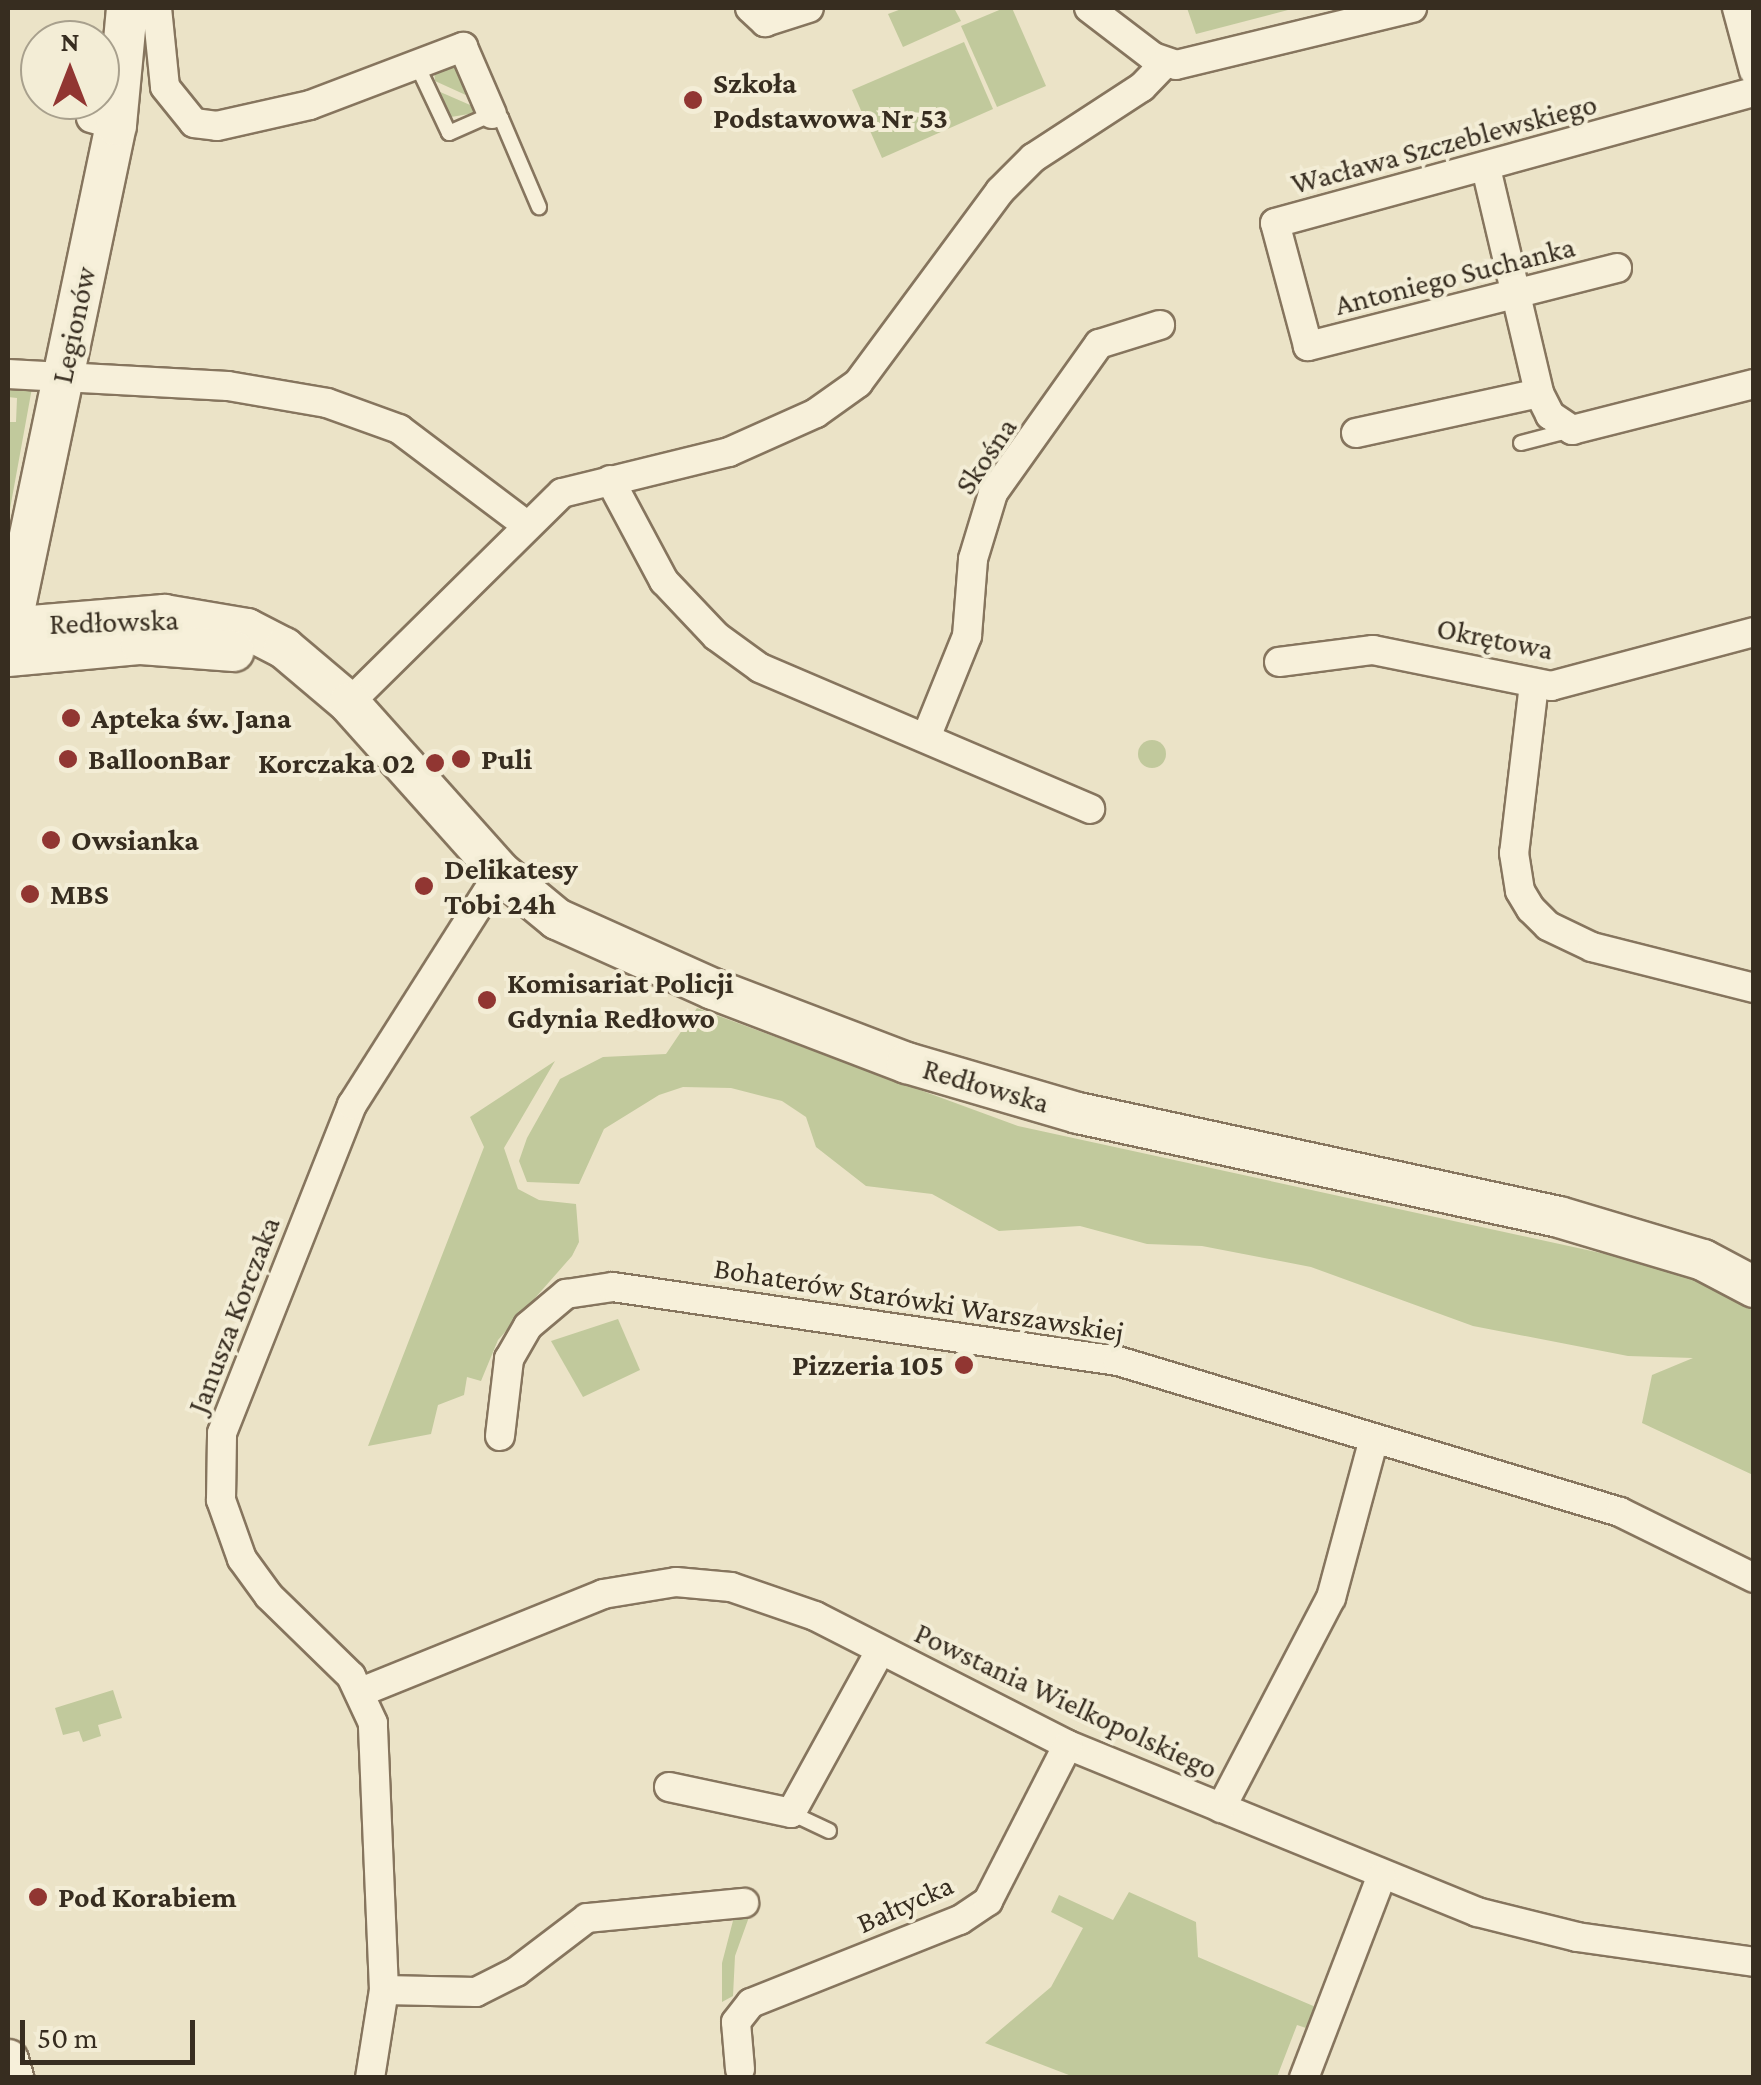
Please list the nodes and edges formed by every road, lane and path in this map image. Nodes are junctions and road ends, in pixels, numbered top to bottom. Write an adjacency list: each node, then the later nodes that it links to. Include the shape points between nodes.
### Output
1 (127, 8): 21 (street, Legionów)
2 (157, 8): 10 (street, via 165,87 194,123 217,126 310,105)
3 (750, 8): 4 (street, via 765,22)
4 (810, 8)
5 (1090, 8): 9 (street)
6 (1412, 8): 8 (street)
7 (1737, 8): 11 (street)
8 (1310, 21): 9 (street, via 1190,65)
9 (1166, 63): 27 (street, via 1033,158 1000,192 858,383 816,413 729,452)
10 (417, 65): 13 (lane, via 448,133); 13 (street, via 463,46)
11 (1754, 71)
12 (1754, 92): 14 (street, Wacława Szczeblewskiego)
13 (492, 114): 15 (lane, via 500,118)
14 (1486, 168): 17 (street); 19 (street, Wacława Szczeblewskiego, via 1275,222)
15 (539, 206)
16 (1617, 268): 17 (street, Antoniego Suchanka)
17 (1518, 293): 19 (street, Antoniego Suchanka); 23 (street)
18 (1160, 325): 34 (street, Skośna, via 1098,344 994,493 973,559 967,636)
19 (1308, 346)
20 (8, 374): 21 (street)
21 (64, 376): 28 (street, via 262,390 372,416 436,453); 30 (street, Legionów)
22 (1754, 384): 24 (street)
23 (1539, 394): 24 (street, via 1550,415); 25 (street)
24 (1572, 430): 26 (lane)
25 (1356, 433)
26 (1521, 443)
27 (610, 480): 28 (street, via 562,493); 34 (street, via 664,582 716,636 760,668)
28 (525, 524): 33 (street)
29 (1754, 632): 32 (street, Okrętowa, via 1572,684)
30 (8, 638): 33 (street, Redłowska, via 242,652)
31 (1278, 662): 32 (street, Okrętowa, via 1373,650)
32 (1534, 684): 37 (street, via 1514,853 1520,890 1531,909 1548,926 1592,947)
33 (336, 692): 36 (street, Redłowska)
34 (927, 735): 35 (street)
35 (1090, 810)
36 (500, 872): 38 (street, Redłowska, via 582,934 907,1063 1078,1113 1559,1217 1703,1260); 43 (street, Janusza Korczaka, via 352,1106 222,1433 221,1500 242,1560)
37 (1754, 988)
38 (1754, 1287)
39 (500, 1436): 40 (street, Bohaterów Starówki Warszawskiej, via 516,1344 556,1301 594,1286 1093,1356)
40 (1374, 1439): 41 (street, Bohaterów Starówki Warszawskiej, via 1620,1512); 46 (street, via 1332,1598)
41 (1754, 1578)
42 (880, 1652): 43 (street, Powstania Wielkopolskiego, via 760,1594 703,1582 653,1584 564,1608); 44 (street, Powstania Wielkopolskiego); 47 (street)
43 (361, 1692): 52 (street, Janusza Korczaka, via 378,1760)
44 (1068, 1745): 46 (street, Powstania Wielkopolskiego); 54 (street, Bałtycka, via 988,1901 960,1920 751,2004 736,2022)
45 (669, 1788): 47 (street)
46 (1221, 1808): 49 (street, Powstania Wielkopolskiego)
47 (791, 1813): 48 (lane)
48 (829, 1831)
49 (1382, 1877): 51 (street, Powstania Wielkopolskiego, via 1534,1928); 57 (street)
50 (744, 1903): 52 (street, via 587,1918 516,1972 476,1992)
51 (1754, 1962)
52 (384, 1990): 56 (street, Janusza Korczaka)
53 (8, 2060): 55 (street)
54 (740, 2070)
55 (13, 2078)
56 (370, 2078)
57 (1304, 2078)

